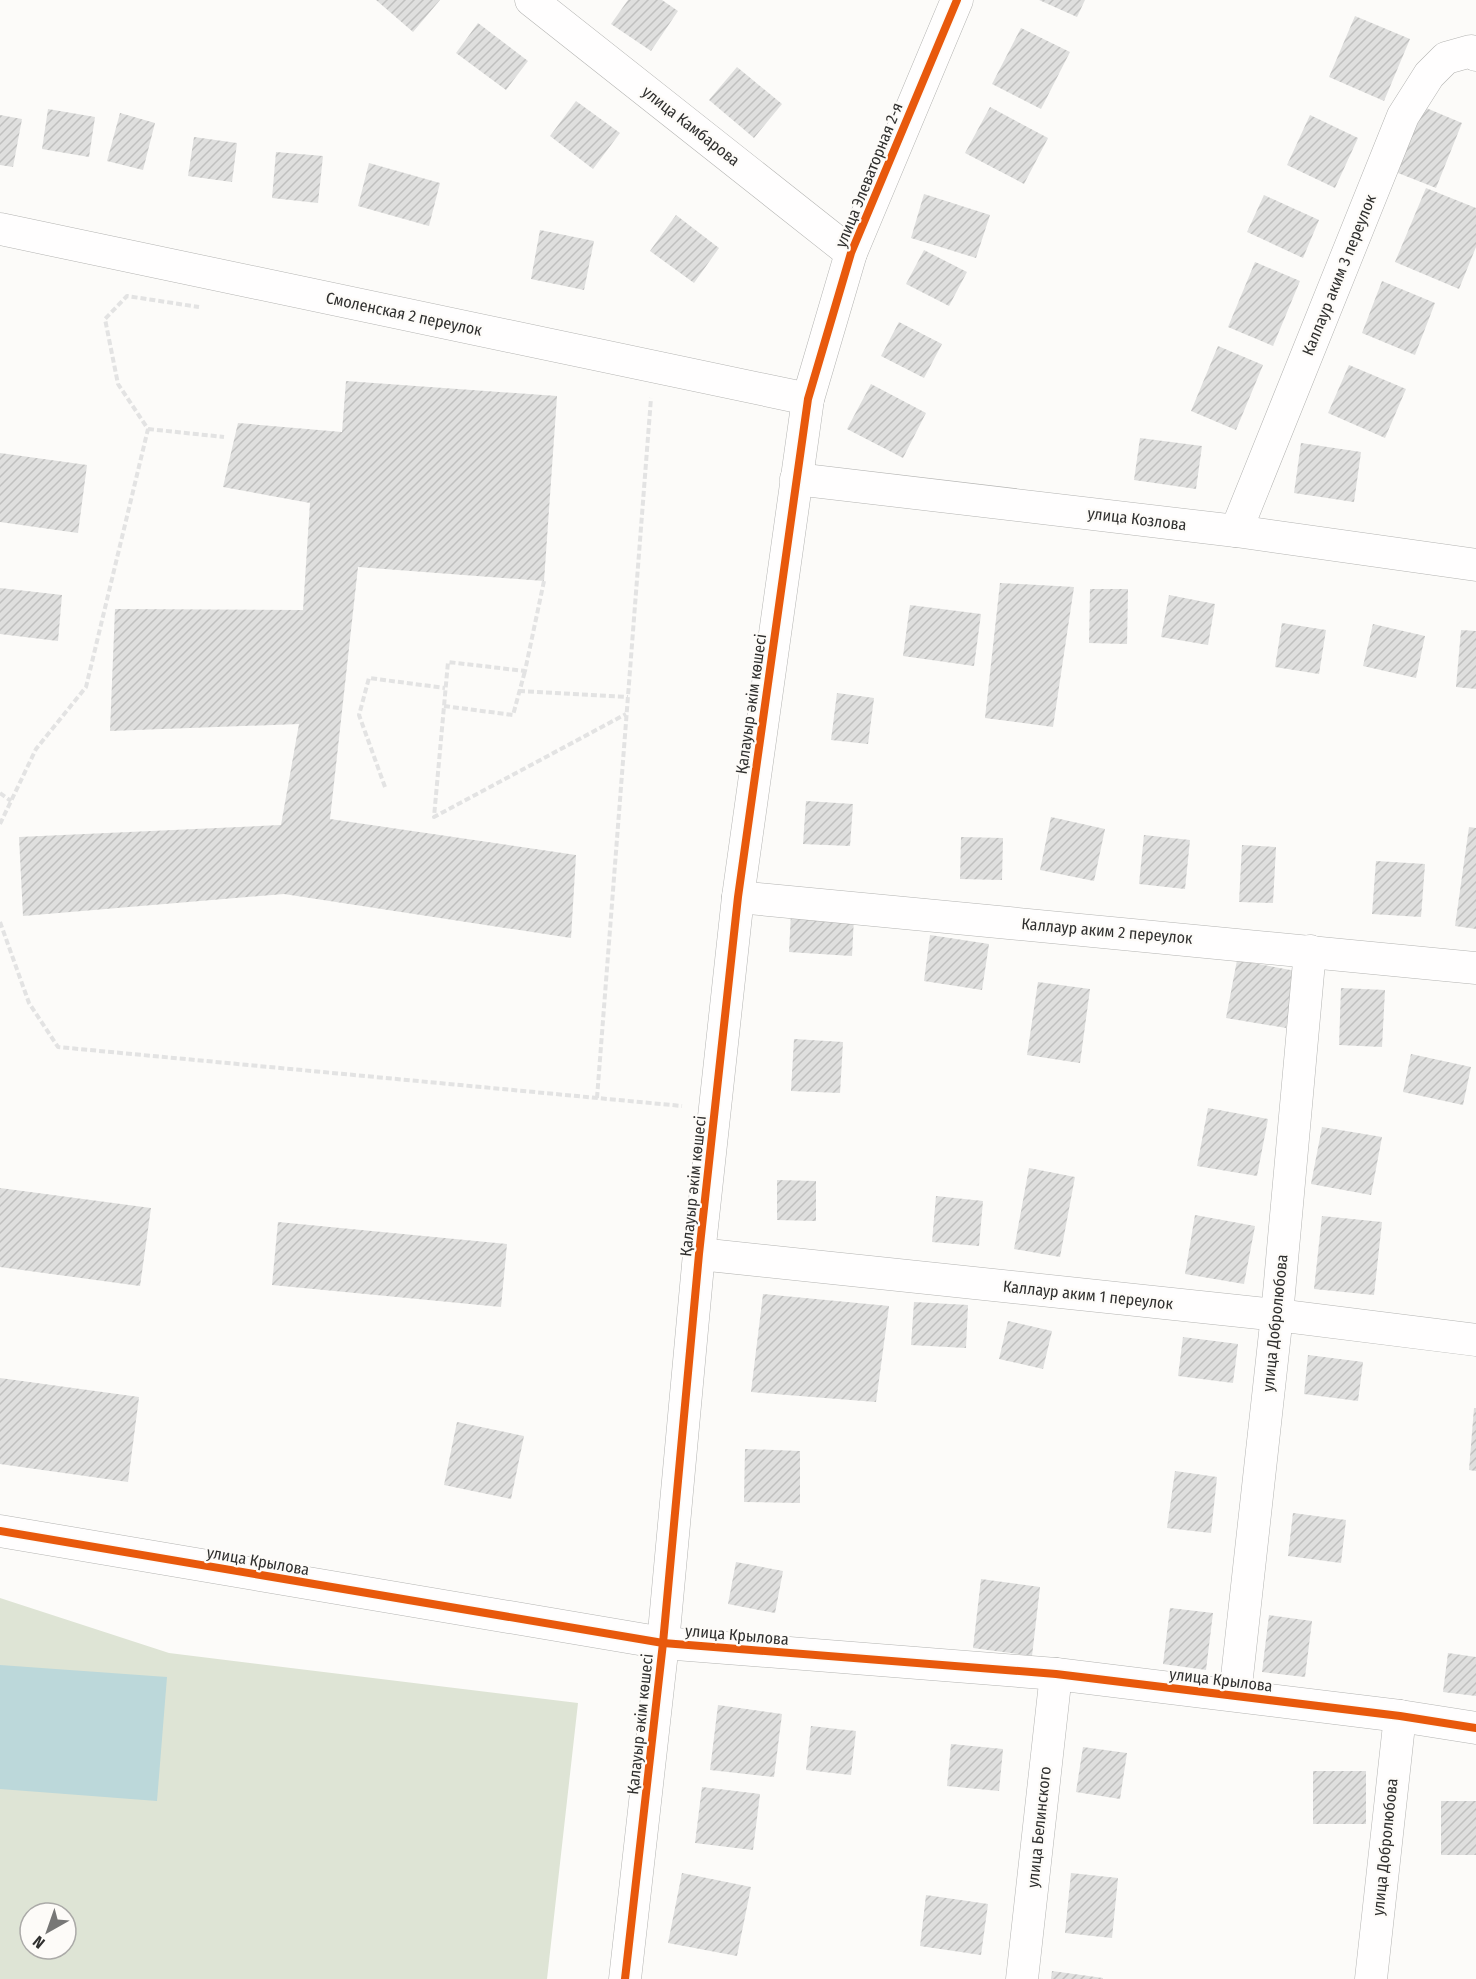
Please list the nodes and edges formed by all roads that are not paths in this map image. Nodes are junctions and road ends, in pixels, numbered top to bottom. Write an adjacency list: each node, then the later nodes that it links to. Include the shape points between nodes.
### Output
1 (531, 0): 5 (street, улица Камбарова)
2 (957, 0): 5 (street, улица Элеваторная 2-я)
3 (1476, 55): 8 (street, Каллаур аким 3 переулок, via 1471,51 1446,58 1429,75 1403,116)
4 (0, 229): 6 (street, Смоленская 2 переулок)
5 (851, 253): 6 (street, улица Элеваторная 2-я)
6 (808, 399): 7 (street, Қалауыр әкім көшесі)
7 (796, 479): 8 (street, улица Козлова); 10 (street, Қалауыр әкім көшесі)
8 (1236, 531): 9 (street, улица Козлова)
9 (1476, 565)
10 (738, 897): 11 (street, Каллаур аким 2 переулок); 13 (street, Қалауыр әкім көшесі)
11 (1310, 951): 12 (street, Каллаур аким 2 переулок); 14 (street, улица Добролюбова)
12 (1476, 968)
13 (699, 1254): 14 (street, Каллаур аким 1 переулок); 17 (street, Қалауыр әкім көшесі)
14 (1277, 1315): 15 (street, Каллаур аким 1 переулок); 19 (street, улица Добролюбова)
15 (1476, 1340)
16 (0, 1531): 17 (street, улица Крылова)
17 (663, 1643): 18 (street, улица Крылова); 22 (street, Қалауыр әкім көшесі)
18 (1056, 1674): 19 (street, улица Крылова); 23 (street, улица Белинского)
19 (1235, 1695): 20 (street, улица Крылова)
20 (1400, 1716): 21 (street, улица Крылова); 24 (street, улица Добролюбова)
21 (1476, 1728)
22 (625, 1979)
23 (1022, 1979)
24 (1371, 1979)

